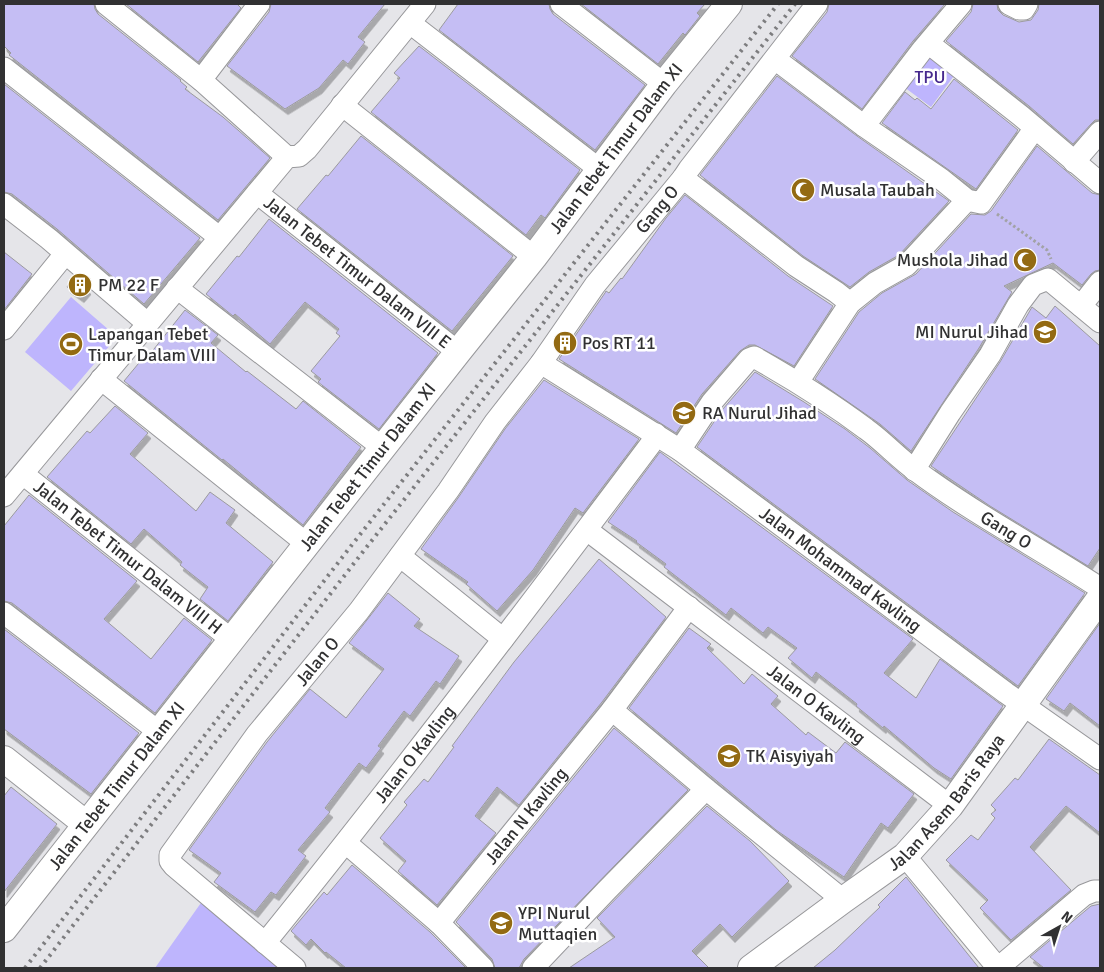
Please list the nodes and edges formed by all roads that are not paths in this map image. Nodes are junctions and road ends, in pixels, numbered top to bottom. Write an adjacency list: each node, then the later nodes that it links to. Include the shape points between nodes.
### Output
1 (106, 4): 14 (street)
2 (259, 4): 14 (street)
3 (425, 4): 10 (street)
4 (561, 4): 15 (street)
5 (728, 4): 15 (street, Jalan Tebet Timur Dalam XI)
6 (817, 4): 12 (street, Gang O)
7 (961, 4): 11 (street)
8 (1009, 4): 9 (street, via 1019,9 1024,9)
9 (1026, 4)
10 (410, 23): 16 (street); 22 (street)
11 (927, 46): 17 (street); 18 (street, via 932,46)
12 (775, 59): 17 (street); 23 (street, Gang O)
13 (4, 68): 28 (street)
14 (201, 80): 20 (street)
15 (664, 84): 22 (street, Jalan Tebet Timur Dalam XI)
16 (342, 106): 20 (street, via 307,149 299,156); 30 (street)
17 (864, 126): 26 (street)
18 (1036, 128): 21 (street); 26 (street)
19 (1100, 132): 21 (street)
20 (287, 157): 25 (street)
21 (1074, 162): 24 (street)
22 (599, 169): 30 (street, Jalan Tebet Timur Dalam XI)
23 (684, 178): 33 (street, via 796,266); 39 (street, Gang O, via 595,285)
24 (1100, 183)
25 (257, 193): 28 (street); 38 (street, Jalan Tebet Timur Dalam VIII E)
26 (974, 201): 33 (street, via 907,266 875,283)
27 (4, 204): 29 (street)
28 (219, 237): 32 (street)
29 (65, 254): 36 (street); 37 (street)
30 (534, 257): 38 (street, Jalan Tebet Timur Dalam XI)
31 (1100, 282): 34 (street)
32 (177, 288): 36 (street); 43 (street)
33 (850, 303): 41 (street)
34 (1082, 306): 35 (street); 45 (street, via 1048,280 1033,285)
35 (1100, 322)
36 (147, 323): 40 (street)
37 (4, 329)
38 (458, 352): 43 (street, Jalan Tebet Timur Dalam XI)
39 (541, 363): 42 (street, Jalan Mohammad Kavling); 50 (street, Jalan O)
40 (101, 379): 46 (street); 49 (street)
41 (798, 382): 44 (street, Gang O, via 751,357 712,402); 45 (street, Gang O, via 868,430)
42 (656, 434): 44 (street, Jalan Mohammad Kavling); 48 (street, Jalan O Kavling)
43 (383, 448): 49 (street, Jalan Tebet Timur Dalam XI)
44 (680, 450): 57 (street, Jalan Mohammad Kavling)
45 (914, 470): 51 (street, Gang O)
46 (15, 474): 47 (street); 56 (street, Jalan Tebet Timur Dalam VIII H)
47 (4, 496)
48 (587, 530): 53 (street, Jalan O Kavling); 55 (street, Jalan O Kavling)
49 (307, 544): 56 (street, Jalan Tebet Timur Dalam XI)
50 (400, 556): 55 (street); 71 (street, Jalan O, via 360,611 257,734 170,855 174,866)
51 (1100, 588)
52 (1100, 598): 57 (street, Jalan Asem Baris Raya)
53 (689, 607): 58 (street, Jalan N Kavling); 63 (street, Jalan O Kavling)
54 (4, 613): 59 (street)
55 (503, 639): 65 (street, Jalan O Kavling)
56 (232, 640): 59 (street, Jalan Tebet Timur Dalam XI)
57 (1024, 705): 61 (street, Jalan Mohammad Kavling); 63 (street, Jalan Asem Baris Raya)
58 (612, 710): 62 (street); 69 (street, Jalan N Kavling)
59 (159, 732): 64 (street, Jalan Tebet Timur Dalam XI)
60 (4, 759): 64 (street)
61 (1100, 760)
62 (706, 790): 68 (street); 74 (street)
63 (950, 806): 66 (street, Jalan Asem Baris Raya)
64 (86, 824): 70 (street, Jalan Tebet Timur Dalam XI)
65 (346, 842): 69 (street); 71 (street, Jalan O Kavling)
66 (904, 856): 68 (street, Jalan Asem Baris Raya); 76 (street)
67 (1100, 891): 76 (street, via 1084,895)
68 (843, 900): 75 (street, Jalan Asem Baris Raya)
69 (439, 923): 73 (street)
70 (4, 929)
71 (265, 943): 72 (street)
72 (295, 968)
73 (483, 968)
74 (533, 968)
75 (751, 968)
76 (998, 968)

